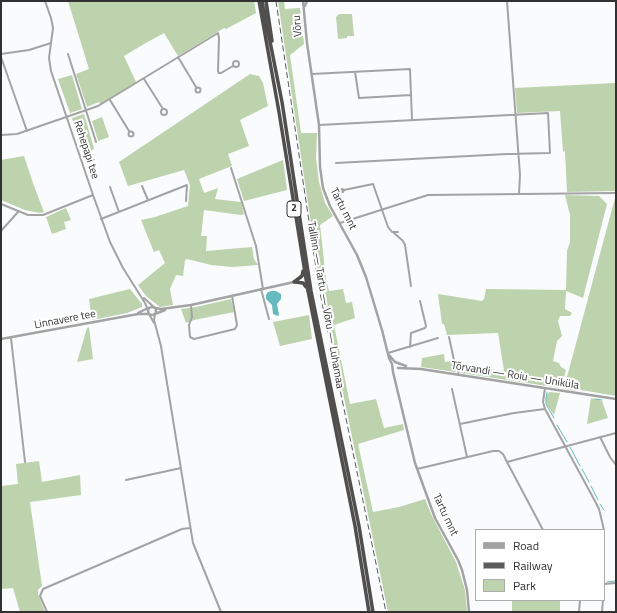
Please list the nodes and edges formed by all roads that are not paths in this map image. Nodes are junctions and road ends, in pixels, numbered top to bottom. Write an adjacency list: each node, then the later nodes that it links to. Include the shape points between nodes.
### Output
1 (45, 1): 9 (street, Rehepapi tee, via 52,23)
2 (259, 1): 52 (highway, Tallinn — Tartu — Võru — Luhamaa / 2)
3 (262, 1): 15 (highway, Tallinn — Tartu — Võru — Luhamaa / 2)
4 (266, 1): 15 (highway)
5 (303, 1): 8 (street, Võru)
6 (306, 1): 8 (street, Võru)
7 (507, 1): 24 (street)
8 (304, 9): 10 (street, Võru)
9 (51, 43): 12 (street); 25 (street, Rehepapi tee, via 51,70)
10 (307, 43): 17 (street, Tartu mnt)
11 (68, 54): 23 (street)
12 (1, 56): 28 (street)
13 (178, 57): 14 (street, via 218,33 218,71 221,73); 18 (street); 19 (street)
14 (233, 66)
15 (275, 70): 106 (highway, Tallinn — Tartu — Võru — Luhamaa / 2, via 311,291 359,526)
16 (355, 72): 17 (street); 20 (street, via 359,98); 20 (street, via 410,69)
17 (312, 74): 27 (street, Tartu mnt)
18 (144, 79): 21 (street); 22 (street)
19 (196, 87)
20 (411, 95): 26 (street)
21 (110, 100): 23 (street); 29 (street)
22 (163, 109)
23 (85, 110): 25 (street); 31 (street)
24 (516, 115): 26 (street); 32 (street); 32 (street, via 548,113 550,153)
25 (67, 116): 28 (street); 40 (street, Rehepapi tee)
26 (412, 120): 27 (street)
27 (319, 125): 48 (street, Tartu mnt, via 322,180 330,206)
28 (27, 131): 30 (street)
29 (129, 131)
30 (1, 135)
31 (96, 142)
32 (519, 154): 33 (street); 39 (street)
33 (336, 163)
34 (231, 168): 55 (street, via 256,246)
35 (142, 186): 41 (street)
36 (110, 188): 46 (street)
37 (344, 190): 44 (street, via 373,184)
38 (616, 193): 39 (street)
39 (519, 194): 44 (street, via 428,195)
40 (92, 195): 45 (street, via 43,216); 47 (street, Rehepapi tee)
41 (148, 200): 42 (street, via 187,185); 46 (street)
42 (186, 201)
43 (1, 204): 45 (street)
44 (382, 209): 48 (street); 50 (street, via 388,227)
45 (18, 212): 49 (street)
46 (119, 212): 47 (street)
47 (101, 219): 58 (street, Rehepapi tee, via 123,268)
48 (340, 223): 74 (street, Tartu mnt, via 361,264)
49 (1, 231)
50 (394, 232): 51 (street); 54 (street, via 405,245)
51 (398, 232)
52 (303, 266): 53 (highway, via 302,276); 56 (highway, Tallinn — Tartu — Võru — Luhamaa / 2)
53 (294, 282): 55 (street, Linnavere tee); 56 (highway, via 304,284)
54 (411, 286)
55 (262, 289): 57 (street, Linnavere tee); 67 (street)
56 (308, 291): 103 (highway, Tallinn — Tartu — Võru — Luhamaa / 2, via 355,526)
57 (232, 296): 60 (street, Linnavere tee); 60 (street, via 237,325 235,329 194,339 190,337)
58 (142, 297): 61 (street, Rehepapi tee); 63 (street, Rehepapi tee)
59 (420, 301): 73 (street, via 426,326 410,334)
60 (191, 305): 62 (street, Linnavere tee)
61 (155, 308): 62 (street, Linnavere tee); 63 (street, Linnavere tee); 65 (street)
62 (169, 308): 65 (street, Linnavere tee)
63 (148, 309): 64 (street); 66 (street, Linnavere tee)
64 (149, 314): 65 (street, Linnavere tee); 66 (street, Linnavere tee); 68 (street)
65 (155, 314): 68 (street)
66 (132, 315): 69 (street, Linnavere tee)
67 (269, 319)
68 (156, 326): 93 (street)
69 (10, 337): 72 (street, Linnavere tee); 90 (street)
70 (449, 337): 79 (street, via 455,365 459,368)
71 (438, 338): 73 (street)
72 (1, 339)
73 (410, 346): 74 (street)
74 (388, 353): 75 (street, Tartu mnt)
75 (395, 363): 76 (street, Tartu mnt); 77 (street, Tõrvandi — Roiu — Uniküla); 78 (street, Tartu mnt)
76 (392, 368): 78 (street, Tõrvandi — Roiu — Uniküla); 80 (street, Tartu mnt)
77 (411, 368): 78 (street, Tõrvandi — Roiu — Uniküla); 79 (street, Tõrvandi — Roiu — Uniküla)
78 (397, 369): 80 (street, Tartu mnt)
79 (458, 375): 81 (street, Tõrvandi — Roiu — Uniküla)
80 (394, 377): 94 (street, Tartu mnt)
81 (545, 388): 83 (street, Tõrvandi — Roiu — Uniküla); 84 (street)
82 (452, 389): 85 (street)
83 (616, 399)
84 (545, 409): 85 (street); 88 (street)
85 (460, 424): 89 (street)
86 (616, 433): 87 (street)
87 (600, 437): 88 (street); 92 (street)
88 (565, 446): 91 (street); 98 (street, via 599,510)
89 (467, 457): 91 (street, via 497,451 502,453); 94 (street)
90 (26, 462)
91 (507, 462): 97 (street)
92 (616, 465)
93 (181, 468): 95 (street); 96 (street)
94 (417, 469): 107 (street, Tartu mnt, via 435,518 462,570)
95 (126, 480)
96 (190, 528): 104 (street, via 182,529 43,589 40,596); 105 (street, via 197,554)
97 (542, 529)
98 (604, 529)
99 (616, 583): 100 (street)
100 (605, 584)
101 (580, 601): 108 (street)
102 (603, 601): 109 (street)
103 (369, 611)
104 (47, 612)
105 (221, 612)
106 (373, 612)
107 (469, 612)
108 (579, 612)
109 (602, 612)

